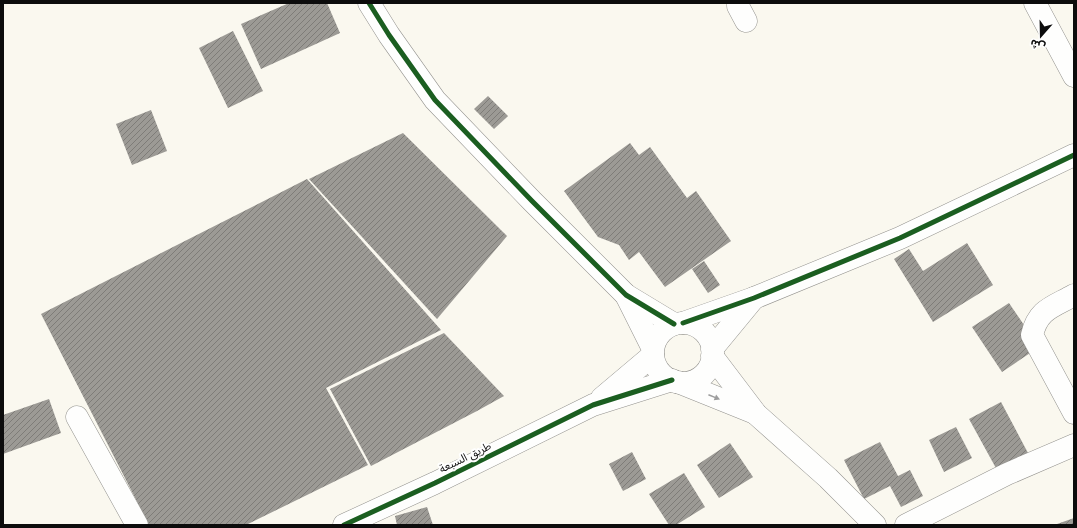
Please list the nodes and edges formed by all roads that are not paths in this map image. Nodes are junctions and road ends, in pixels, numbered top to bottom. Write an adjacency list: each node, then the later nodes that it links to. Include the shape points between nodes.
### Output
1 (369, 3): 6 (street, via 389,36 435,100)
2 (1034, 3): 3 (street)
3 (1074, 76)
4 (1074, 155): 7 (street, via 900,238)
5 (1074, 294): 13 (street, via 1041,313 1032,335)
6 (626, 295): 8 (street); 9 (street)
7 (754, 298): 8 (street); 10 (street)
8 (678, 324): 9 (street, via 660,333 655,340); 10 (street, via 692,324 699,328 710,341)
9 (653, 352): 11 (street, via 659,370 664,376); 12 (street)
10 (712, 352): 11 (street, via 707,369 697,379 688,382); 14 (street)
11 (675, 381): 12 (street); 14 (street, one-way to 14)
12 (593, 405): 17 (street, طريق السبعة)
13 (1074, 413)
14 (756, 414): 19 (street, via 828,478)
15 (77, 417): 18 (street)
16 (1072, 450): 20 (street, via 1007,474)
17 (353, 523)
18 (137, 525)
19 (875, 525)
20 (906, 525)

